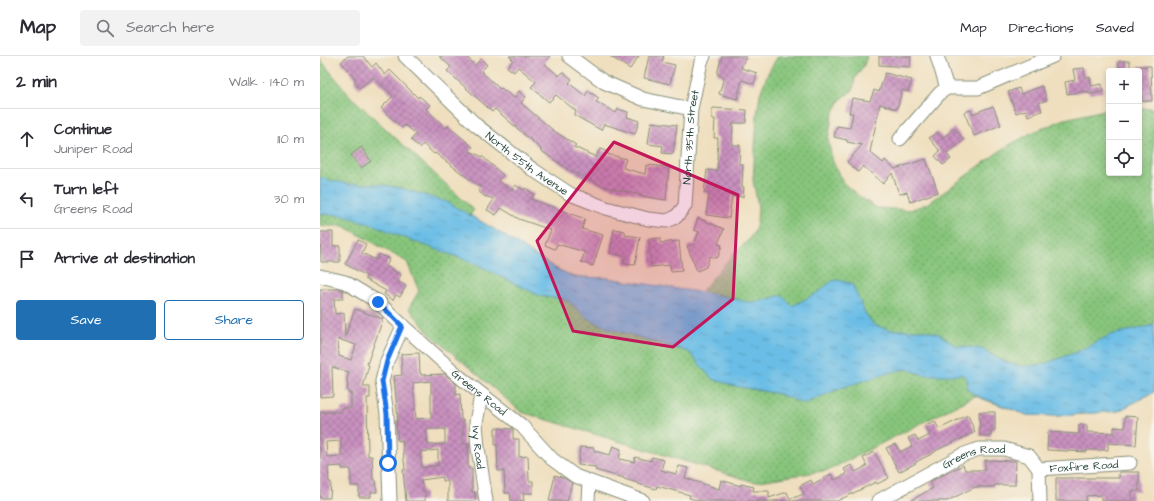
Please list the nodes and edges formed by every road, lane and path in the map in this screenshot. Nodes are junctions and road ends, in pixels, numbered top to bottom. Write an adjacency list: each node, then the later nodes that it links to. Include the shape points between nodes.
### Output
1 (405, 56): 9 (street, North 55th Avenue, via 476,125 532,169 570,194 606,208 648,219 668,221)
2 (569, 56): 7 (street, via 604,82 643,99)
3 (704, 56): 7 (street, North 35th Street)
4 (937, 56): 6 (street)
5 (1053, 56): 6 (street, via 978,88)
6 (947, 88): 8 (street)
7 (692, 109): 9 (street, North 35th Street, via 685,206)
8 (900, 139)
9 (676, 217)
10 (320, 276): 11 (street, Greens Road, via 345,282 378,302)
11 (402, 326): 12 (street, Greens Road); 16 (street, via 387,361 382,381 387,414)
12 (482, 395): 15 (street, Greens Road, via 521,425 552,459 575,476); 17 (street, Ivy Road, via 476,423)
13 (1130, 463): 14 (street, Foxfire Road)
14 (1039, 469): 20 (street, Greens Road, via 1029,456 1004,449 979,449 962,455); 21 (street)
15 (589, 482): 18 (street); 19 (street, Greens Road)
16 (390, 501)
17 (486, 501)
18 (588, 501)
19 (643, 501)
20 (878, 501)
21 (1036, 501)

